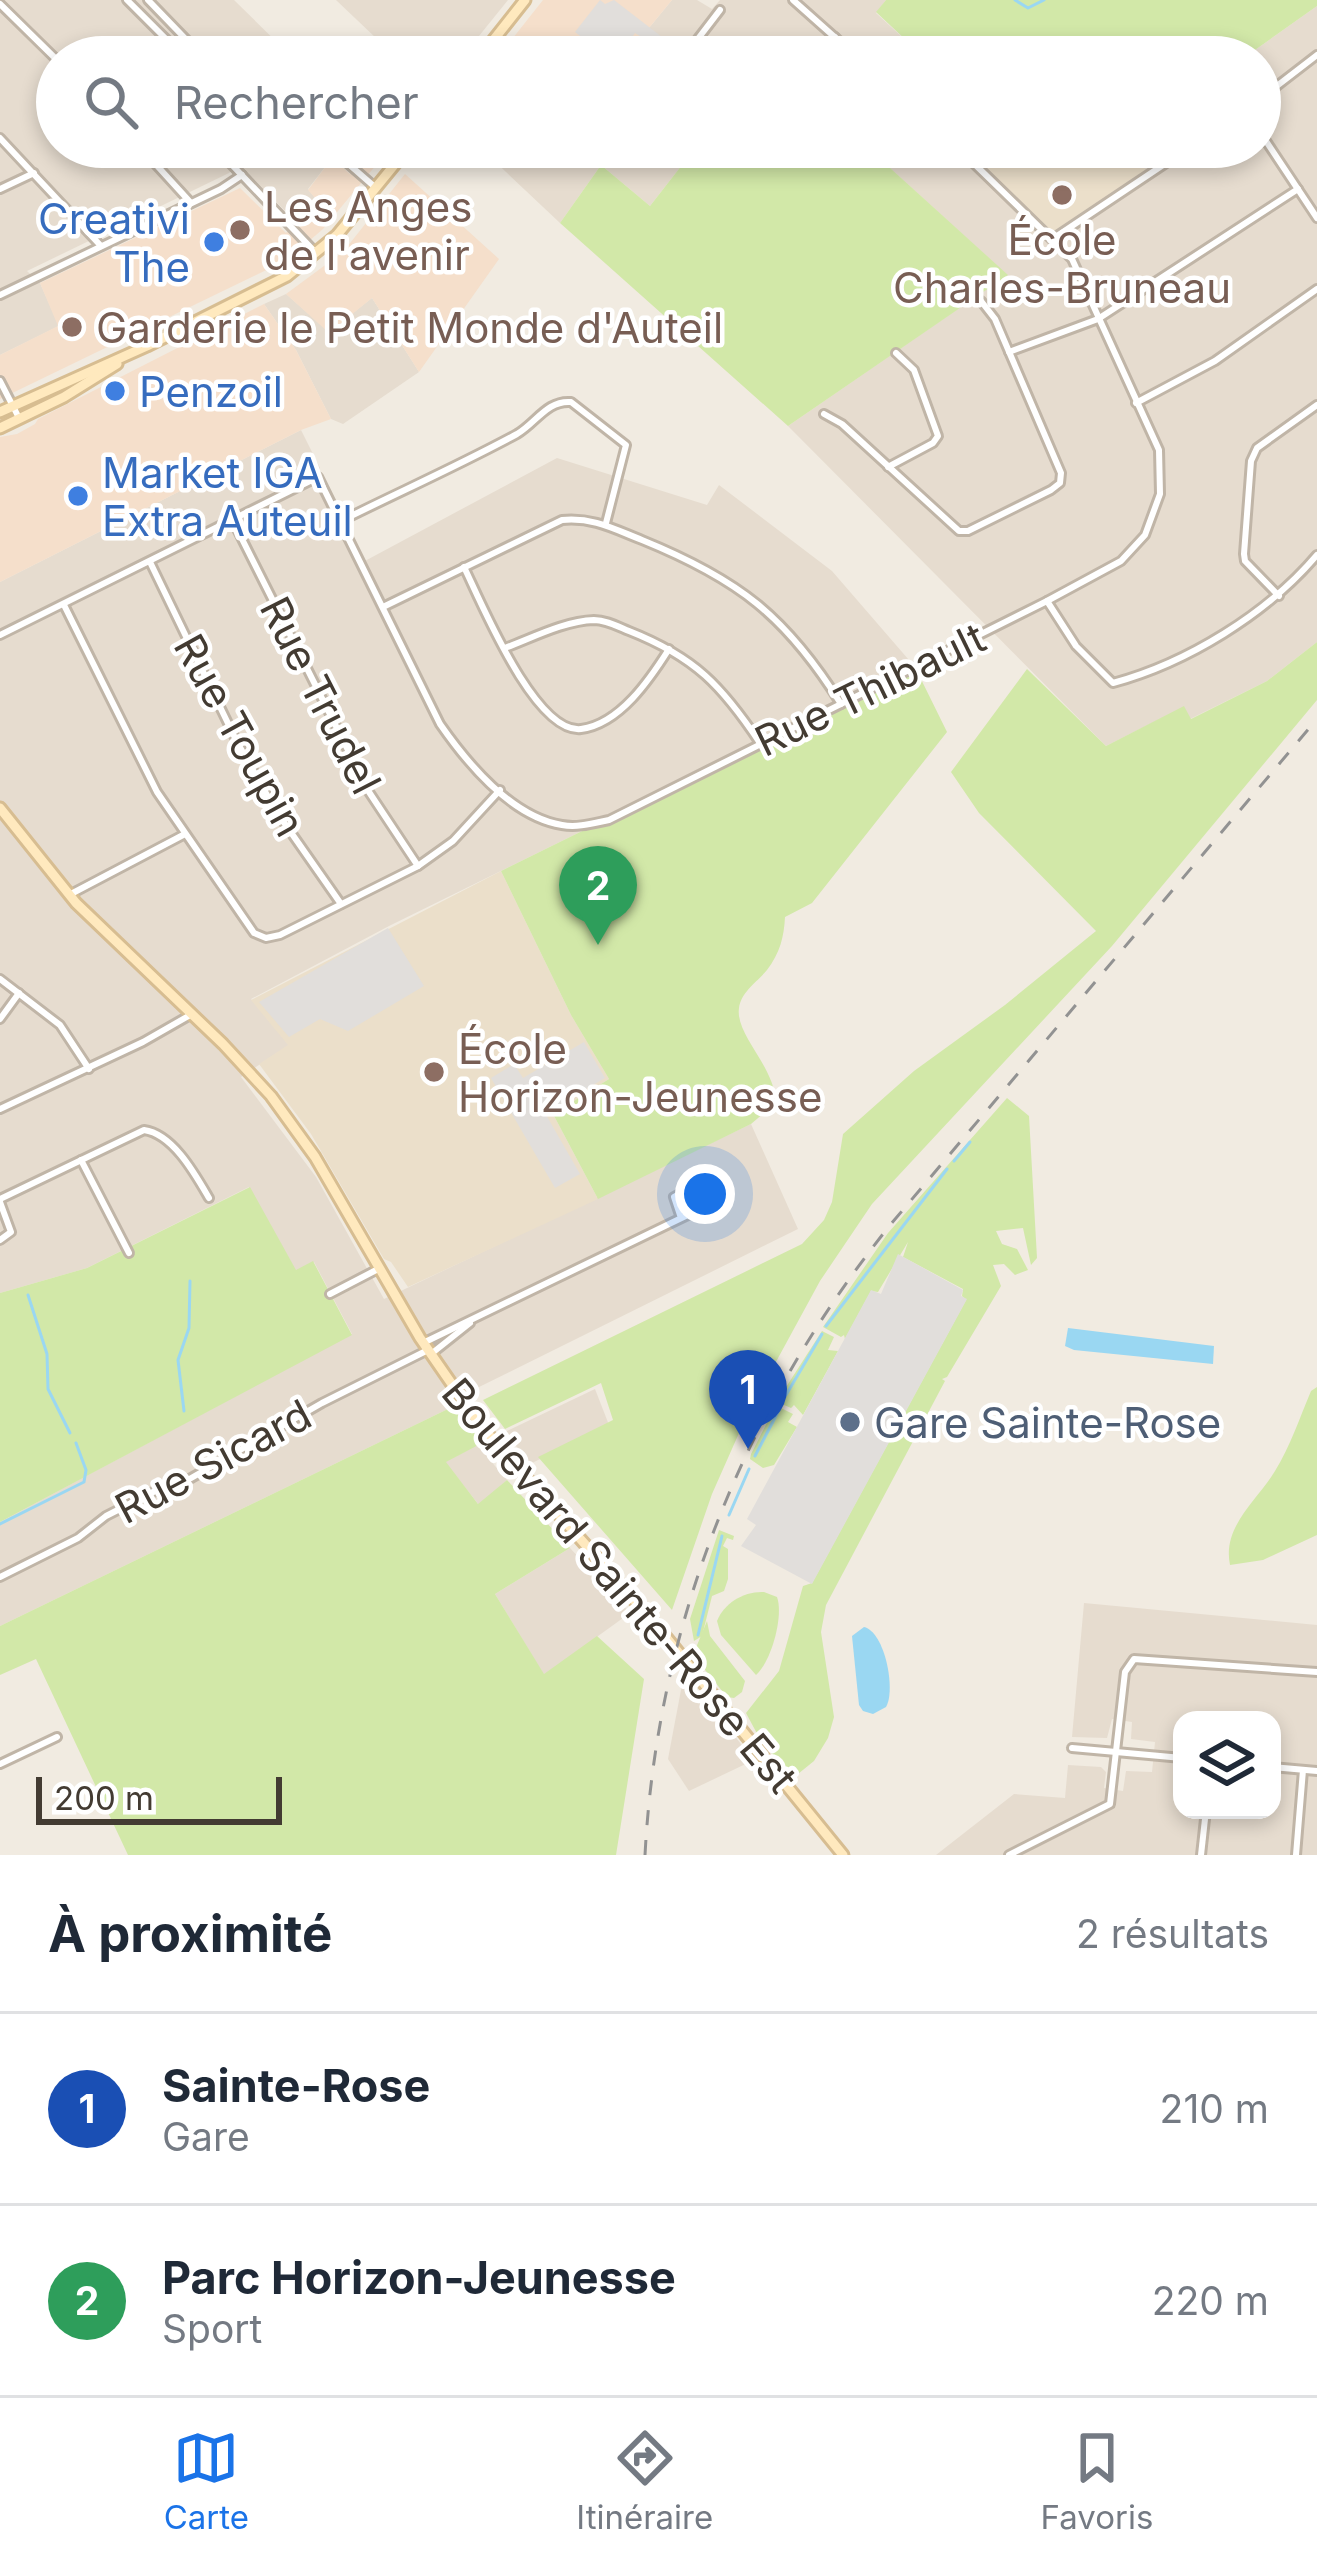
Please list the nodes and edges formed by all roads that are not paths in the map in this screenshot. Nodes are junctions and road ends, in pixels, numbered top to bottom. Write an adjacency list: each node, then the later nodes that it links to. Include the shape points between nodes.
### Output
1 (127, 0): 8 (street)
2 (148, 0): 9 (street)
3 (525, 0): 10 (street)
4 (793, 0): 6 (street)
5 (0, 4): 13 (street)
6 (805, 4): 12 (street)
7 (720, 10): 11 (street)
8 (163, 36)
9 (185, 36)
10 (497, 36)
11 (700, 36)
12 (834, 36)
13 (36, 40)
14 (1316, 57): 15 (street)
15 (1281, 83)
16 (0, 138): 24 (street)
17 (1281, 164): 28 (street)
18 (159, 168): 29 (street)
19 (235, 168): 25 (street)
20 (353, 168): 26 (street)
21 (392, 168): 26 (street)
22 (979, 168): 31 (street, Rue Thibault)
23 (1159, 168): 31 (street)
24 (34, 172): 27 (street); 32 (street)
25 (242, 175): 29 (street); 33 (street)
26 (376, 188): 33 (street)
27 (0, 189)
28 (1298, 189): 30 (street); 37 (street)
29 (191, 203): 32 (street)
30 (1317, 218)
31 (1054, 238): 37 (street, Rue Thibault)
32 (101, 246): 35 (street)
33 (316, 254): 38 (street)
34 (1317, 290): 42 (street, via 1215,361)
35 (0, 295)
36 (981, 301): 40 (street)
37 (1099, 319): 40 (street); 42 (street, Rue Thibault)
38 (147, 346): 44 (street); 47 (street)
39 (896, 352): 49 (street, via 914,370 938,436)
40 (1009, 352): 49 (street, via 1060,483 959,531)
41 (0, 381): 44 (street)
42 (1136, 403): 57 (street, Rue Thibault, via 1162,471 1145,535 1120,561)
43 (1317, 405): 56 (street, via 1257,448 1251,461 1244,554)
44 (13, 406): 45 (street); 47 (street)
45 (0, 412)
46 (824, 414): 49 (street)
47 (20, 418): 48 (street)
48 (0, 428)
49 (888, 467)
50 (232, 519): 51 (street, Rue Thibault, via 318,477); 54 (street); 68 (street, Rue Trudel, via 369,792)
51 (341, 521): 52 (street, via 522,431 563,401 626,445); 59 (street, Rue Thibault)
52 (606, 524): 55 (street, via 562,520); 63 (street, via 690,559 758,602 811,656)
53 (1317, 555): 56 (street)
54 (149, 560): 58 (street); 70 (street, Rue Toupin, via 237,742)
55 (464, 567): 59 (street); 61 (street)
56 (1279, 596): 57 (street, via 1229,631 1113,683)
57 (1047, 602): 63 (street, Rue Thibault)
58 (64, 604): 60 (street); 67 (street)
59 (383, 607): 65 (street, Rue Thibault, via 440,724)
60 (0, 635)
61 (504, 648): 62 (street, via 601,620); 62 (street, via 542,707 580,729 630,703)
62 (669, 650): 64 (street, via 730,697)
63 (841, 704): 64 (street, Rue Thibault)
64 (760, 743): 65 (street, Rue Thibault, via 585,826 544,819)
65 (500, 790): 68 (street)
66 (0, 808): 69 (street, Boulevard Sainte-Rose Est)
67 (185, 834): 69 (street); 70 (street, via 254,933 280,935)
68 (418, 866): 70 (street)
69 (69, 895): 73 (street, Boulevard Sainte-Rose Est)
70 (341, 904)
71 (0, 979): 72 (street)
72 (19, 993): 74 (street); 75 (street, via 60,1025)
73 (192, 1014): 75 (street); 83 (street, Boulevard Sainte-Rose Est, via 281,1109)
74 (0, 1019)
75 (89, 1069): 76 (street)
76 (0, 1109)
77 (81, 1160): 78 (street, via 152,1130); 79 (street); 82 (street)
78 (209, 1198)
79 (0, 1200): 81 (street, via 10,1232)
80 (681, 1218): 80 (street, via 700,1208 693,1189 674,1197); 85 (street)
81 (0, 1240)
82 (129, 1253)
83 (380, 1268): 84 (street); 86 (street, Boulevard Sainte-Rose Est)
84 (330, 1294)
85 (472, 1322): 86 (street); 86 (street)
86 (427, 1349): 87 (street, Rue Sicard); 98 (street, Boulevard Sainte-Rose Est, via 494,1444 646,1613)
87 (0, 1577)
88 (1317, 1672): 91 (street, via 1136,1658 1126,1668)
89 (58, 1737): 93 (street)
90 (1072, 1748): 91 (street)
91 (1118, 1752): 92 (street); 99 (street, via 1106,1808)
92 (1173, 1757)
93 (0, 1764)
94 (1281, 1768): 95 (street)
95 (1303, 1770): 96 (street); 101 (street)
96 (1317, 1771)
97 (1205, 1819): 100 (street)
98 (843, 1855)
99 (1009, 1855)
100 (1201, 1855)
101 (1296, 1855)

